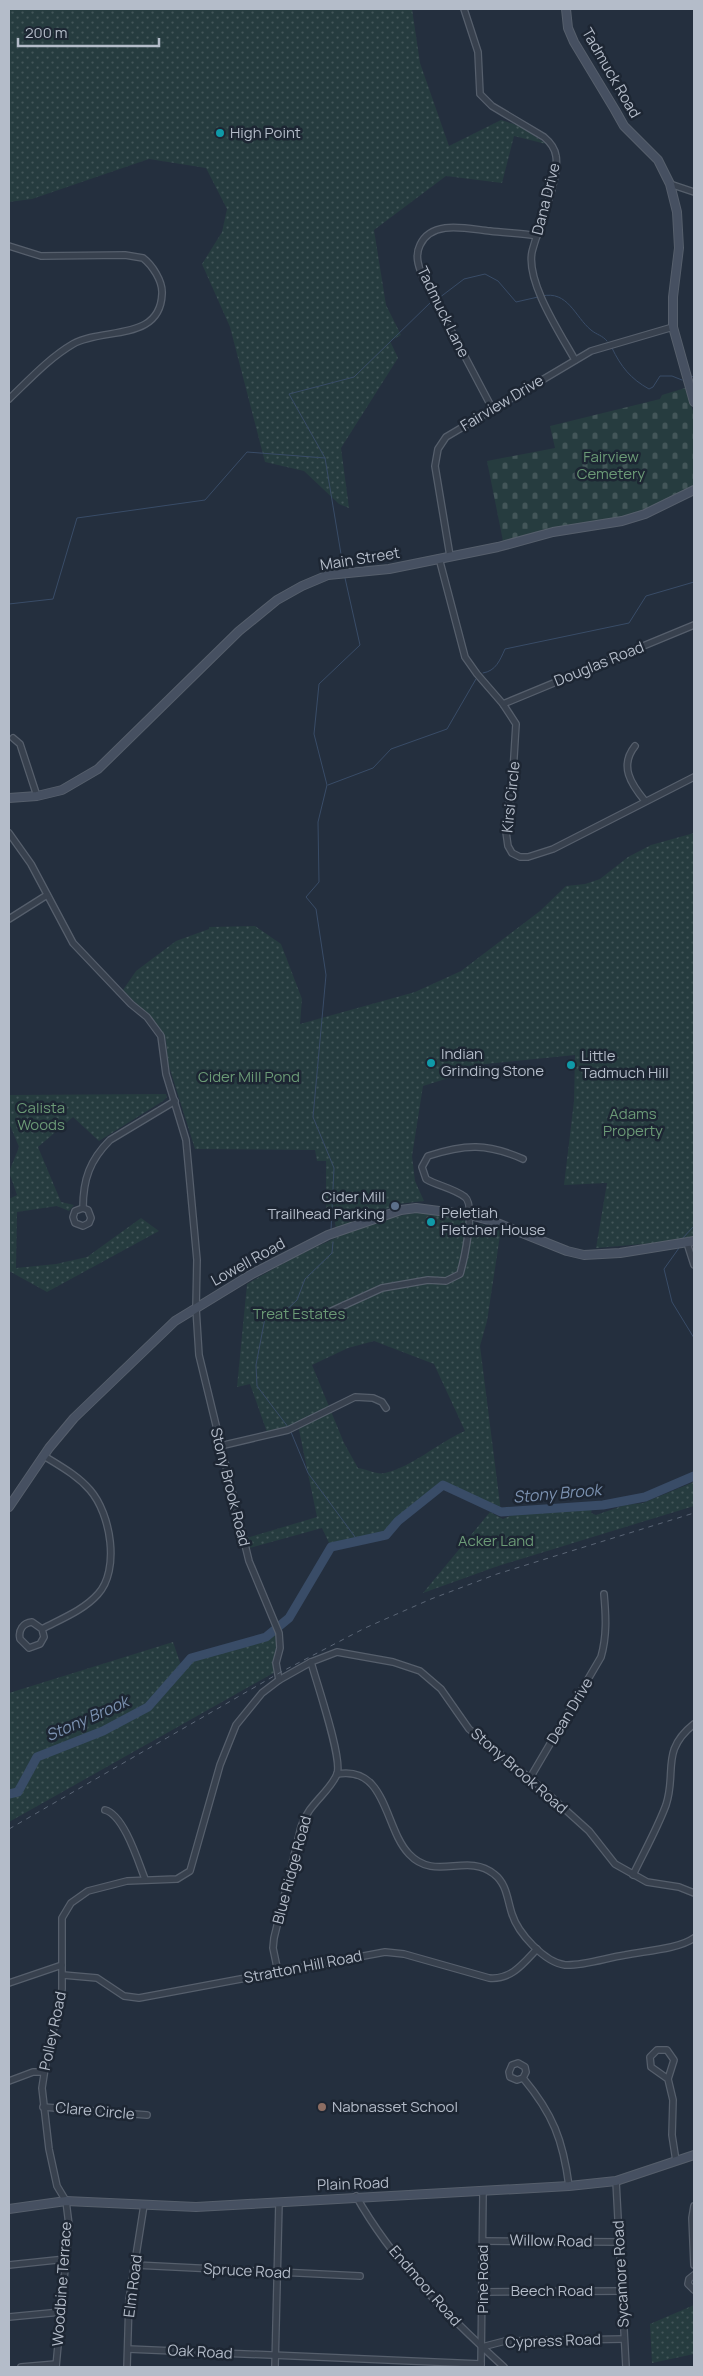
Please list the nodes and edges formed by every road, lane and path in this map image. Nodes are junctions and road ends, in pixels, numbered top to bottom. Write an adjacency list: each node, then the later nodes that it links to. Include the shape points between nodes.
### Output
1 (464, 9): 5 (street, Dana Drive, via 478,52 480,94 492,106 544,137 556,156)
2 (566, 9): 3 (main road, Tadmuck Road, via 568,28 574,42 610,103 624,126 658,160)
3 (670, 184): 4 (street); 7 (main road, Tadmuck Road, via 677,212 679,248)
4 (694, 192)
5 (537, 236): 8 (street, Dana Drive, via 532,270 542,298); 11 (street, Tadmuck Lane, via 448,227 425,236 418,251 419,267)
6 (9, 246): 9 (street, via 41,256 135,255 148,262 162,289 158,312 152,321 74,343)
7 (673, 326): 8 (street, Fairview Drive, via 616,342); 10 (main road, Tadmuck Road)
8 (575, 360): 11 (street, Fairview Drive)
9 (9, 399)
10 (694, 402)
11 (492, 408): 13 (street, Fairview Drive, via 446,437 436,458)
12 (694, 490): 13 (main road, Main Street, via 646,514 622,521 554,532)
13 (450, 556): 14 (main road, Main Street)
14 (439, 558): 16 (street, Kirsi Circle, via 465,657); 20 (main road, Main Street, via 389,569 328,575 289,593 239,631 98,769 68,787)
15 (694, 626): 16 (street, Douglas Road)
16 (503, 704): 22 (street, Kirsi Circle, via 517,731 506,832 508,846 514,855 528,857 553,849)
17 (13, 738): 20 (street, via 20,744)
18 (635, 746): 22 (street, via 627,758 626,767)
19 (694, 777): 22 (street, Kirsi Circle)
20 (37, 796): 21 (main road, Main Street)
21 (9, 798)
22 (645, 801)
23 (9, 833): 24 (street, Stony Brook Road, via 31,864)
24 (47, 895): 25 (street); 26 (street, Stony Brook Road, via 73,943 157,1029 164,1044 166,1074)
25 (9, 919)
26 (175, 1101): 28 (street, via 102,1148 87,1170); 32 (street, Stony Brook Road, via 186,1140 190,1174 197,1260)
27 (522, 1159): 29 (street, via 484,1146 440,1152 426,1158 422,1169 426,1179 465,1197)
28 (83, 1208)
29 (470, 1215): 30 (main road, Lowell Road, via 584,1255 605,1255); 32 (main road, Lowell Road, via 416,1208 385,1215 317,1240); 33 (street, via 466,1249 457,1277 382,1288)
30 (691, 1242): 31 (street)
31 (694, 1265)
32 (196, 1308): 35 (street, Stony Brook Road, via 198,1355); 36 (main road, Lowell Road, via 162,1333 101,1391 69,1423)
33 (325, 1314)
34 (386, 1408): 35 (street, via 380,1400 362,1396 288,1430)
35 (220, 1446): 41 (street, Stony Brook Road, via 249,1561 279,1633 280,1648 276,1662)
36 (44, 1456): 37 (main road, Lowell Road); 39 (street, via 77,1477 95,1496 104,1518 112,1564 108,1580 93,1600)
37 (9, 1507)
38 (604, 1594): 44 (street, Dean Drive, via 606,1642 602,1657)
39 (42, 1629): 39 (street, via 44,1637 40,1644 33,1648 22,1643 19,1635 24,1625 36,1623)
40 (311, 1662): 41 (street, Stony Brook Road); 43 (street, via 333,1741); 44 (street, Stony Brook Road, via 337,1652 393,1662 420,1671 441,1689 469,1728)
41 (279, 1680): 47 (street, Polley Road, via 262,1693 236,1725 220,1765 190,1870 177,1879)
42 (694, 1724): 46 (street, via 674,1749 666,1804)
43 (337, 1774): 50 (street, via 365,1777 376,1788 402,1846 420,1864 439,1868 477,1866 496,1875 506,1889 515,1922); 52 (street, Blue Ridge Road, via 309,1809 300,1827 274,1938)
44 (530, 1778): 46 (street, Stony Brook Road, via 590,1831 615,1864)
45 (105, 1810): 47 (street, via 118,1820 126,1833)
46 (633, 1875): 48 (street, Stony Brook Road, via 647,1882)
47 (145, 1879): 51 (street, Polley Road, via 88,1891 71,1903 62,1921)
48 (694, 1893)
49 (694, 1938): 50 (street, via 679,1944 573,1964 558,1963)
50 (537, 1949): 52 (street, Stratton Hill Road, via 517,1970 499,1978 484,1977 389,1951)
51 (62, 1965): 53 (street, Polley Road); 54 (street)
52 (278, 1972): 53 (street, Stratton Hill Road, via 134,1998 124,1996 97,1978)
53 (63, 1975): 55 (street, Polley Road, via 60,2006)
54 (9, 1983)
55 (44, 2072): 58 (street); 59 (street, Polley Road)
56 (523, 2078): 64 (street, via 555,2123)
57 (668, 2079): 57 (street, via 651,2067 650,2057 657,2050 667,2050 673,2057 674,2064); 62 (street, via 673,2100 672,2135)
58 (9, 2081)
59 (42, 2107): 60 (street, Clare Circle); 67 (street, Polley Road, via 54,2175)
60 (147, 2115)
61 (694, 2156): 62 (main road, Plain Road)
62 (676, 2160): 63 (main road, Plain Road)
63 (616, 2180): 64 (main road, Plain Road); 73 (street, Sycamore Road)
64 (569, 2186): 65 (main road, Plain Road)
65 (483, 2192): 66 (main road, Plain Road); 72 (street, Pine Road)
66 (356, 2196): 68 (main road, Plain Road); 87 (street, Endmoor Road, via 369,2218 425,2289)
67 (66, 2201): 69 (main road, Plain Road); 71 (main road, Plain Road); 74 (street, Woodbine Terrace, via 69,2238)
68 (279, 2202): 69 (main road, Plain Road); 78 (street)
69 (144, 2205): 76 (street, Elm Road)
70 (694, 2206): 77 (street)
71 (9, 2209)
72 (483, 2241): 73 (street, Willow Road); 83 (street, Pine Road)
73 (620, 2242): 82 (street, Sycamore Road)
74 (66, 2259): 75 (street); 84 (street, Woodbine Terrace)
75 (9, 2265)
76 (135, 2265): 78 (street, Spruce Road); 88 (street, Elm Road, via 129,2300)
77 (694, 2265)
78 (278, 2272): 80 (street, Spruce Road); 89 (street)
79 (694, 2275): 81 (street, via 688,2281)
80 (360, 2276)
81 (694, 2290)
82 (622, 2291): 83 (street, Beech Road); 86 (street, Sycamore Road)
83 (483, 2292): 87 (street, Pine Road)
84 (61, 2312): 85 (street); 90 (street, Woodbine Terrace)
85 (9, 2317)
86 (624, 2338): 87 (street, Cypress Road, via 505,2341); 96 (street, Sycamore Road)
87 (482, 2347): 91 (street, Pine Road); 95 (street, Endmoor Road)
88 (128, 2348): 89 (street, Oak Road); 93 (street, Elm Road)
89 (275, 2355): 91 (street, Oak Road); 94 (street)
90 (56, 2366): 92 (street)
91 (481, 2366)
92 (21, 2367)
93 (127, 2367)
94 (274, 2367)
95 (504, 2367)
96 (626, 2367)

